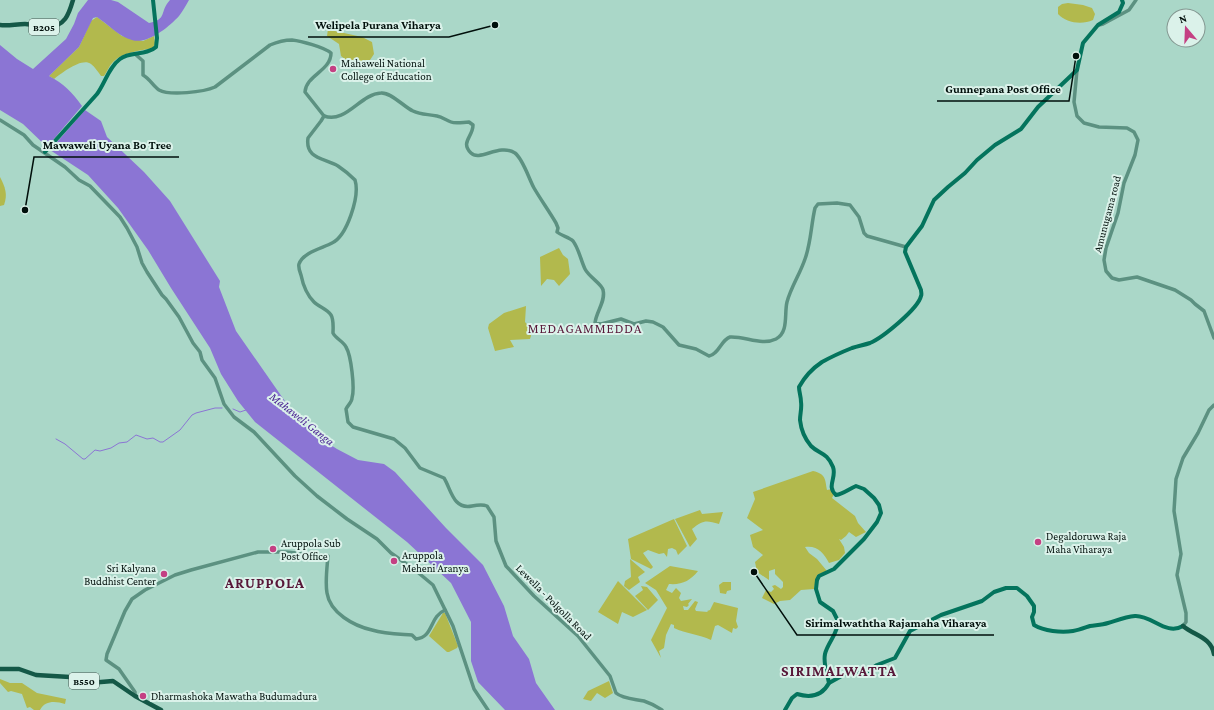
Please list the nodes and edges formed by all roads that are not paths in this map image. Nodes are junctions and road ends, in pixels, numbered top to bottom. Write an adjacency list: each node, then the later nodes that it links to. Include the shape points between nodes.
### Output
1 (73, 0): 5 (main road, B205, via 66,20 56,26)
2 (153, 0): 7 (main road, via 156,47)
3 (1122, 0): 6 (main road, via 1119,12)
4 (1136, 0): 6 (street, via 1129,10)
5 (0, 24)
6 (1098, 26): 8 (main road, via 1083,43)
7 (135, 54): 9 (street, via 143,61 144,75 152,84 159,90 174,92 215,87 276,43 292,40 318,47 329,52 331,59 307,84 305,92); 11 (main road, via 125,56 116,62 102,88)
8 (1077, 70): 12 (main road, via 1038,107 1021,129 995,145 934,200 922,226); 13 (street, Amunugama road, via 1074,102 1077,116 1084,123 1099,127 1127,128 1134,132 1138,140 1106,248 1106,270 1112,278 1119,280 1137,277 1175,290 1191,300 1204,311)
9 (324, 116): 12 (street, via 339,117 369,97 381,93 387,94 419,114 436,116 452,123 469,122 473,125 473,131 466,142 466,148 472,155 478,156 501,149 516,154 556,223 557,232 573,241 585,269 602,287 604,291 595,323 621,319 634,324 653,322 663,327 679,345 696,349 709,356 730,336 764,341 775,339 781,334 787,304 805,261 815,208 818,204 837,203 850,206 859,217 867,236); 25 (street, Lewella - Polgolla Road, via 308,138 309,149 314,156 338,166 355,180 354,200 350,218 339,238 310,253 298,266 309,296 331,314 333,333 346,347 352,370 353,394 346,409 348,422 353,427 394,439 401,444 420,468 444,478 453,498 461,506 487,506 495,520 499,550 506,566 516,579 578,636 610,676 616,693 644,701)
10 (0, 120): 11 (street, via 33,145)
11 (46, 151): 17 (street, via 79,180 90,186 120,217 137,247 147,272 179,317 192,343 200,352 202,360 215,378 224,404 234,417 254,432 317,496 420,574 432,585)
12 (906, 247): 21 (main road, via 905,255 921,290 921,296 914,308 878,338 820,363 799,387 803,432 811,446 824,453 831,462 834,469 832,491 836,495 856,486 864,489 879,505 881,513 864,539 834,569 819,576 817,580 816,589 820,602 833,612 838,621 825,656)
13 (1214, 338)
14 (1214, 405): 15 (street)
15 (1209, 410): 16 (street); 18 (street, via 1180,464 1176,479 1174,511 1181,554 1177,575 1186,613 1186,622)
16 (1214, 412)
17 (445, 610): 22 (street, via 438,613 425,637 416,639 412,635 373,631 346,619 332,606 327,593 328,556 266,551 237,557 175,576 145,590 132,600 125,611 106,660 119,669 135,692); 24 (street, via 474,689)
18 (1183, 626): 19 (main road, via 1207,640); 21 (main road, via 1171,629 1137,616 1123,617 1109,623 1073,631 1046,630 1034,625 1034,606 1027,596 1017,588 1006,588 994,592 982,601 941,615 910,631 895,658 865,673 847,673)
19 (1214, 654)
20 (0, 669): 22 (main road, B550, via 20,669 36,675 70,677 89,683 113,681)
21 (829, 683): 26 (main road, via 825,690 812,696 794,695)
22 (135, 696): 23 (main road, B550)
23 (161, 710)
24 (488, 710)
25 (662, 710)
26 (785, 710)

